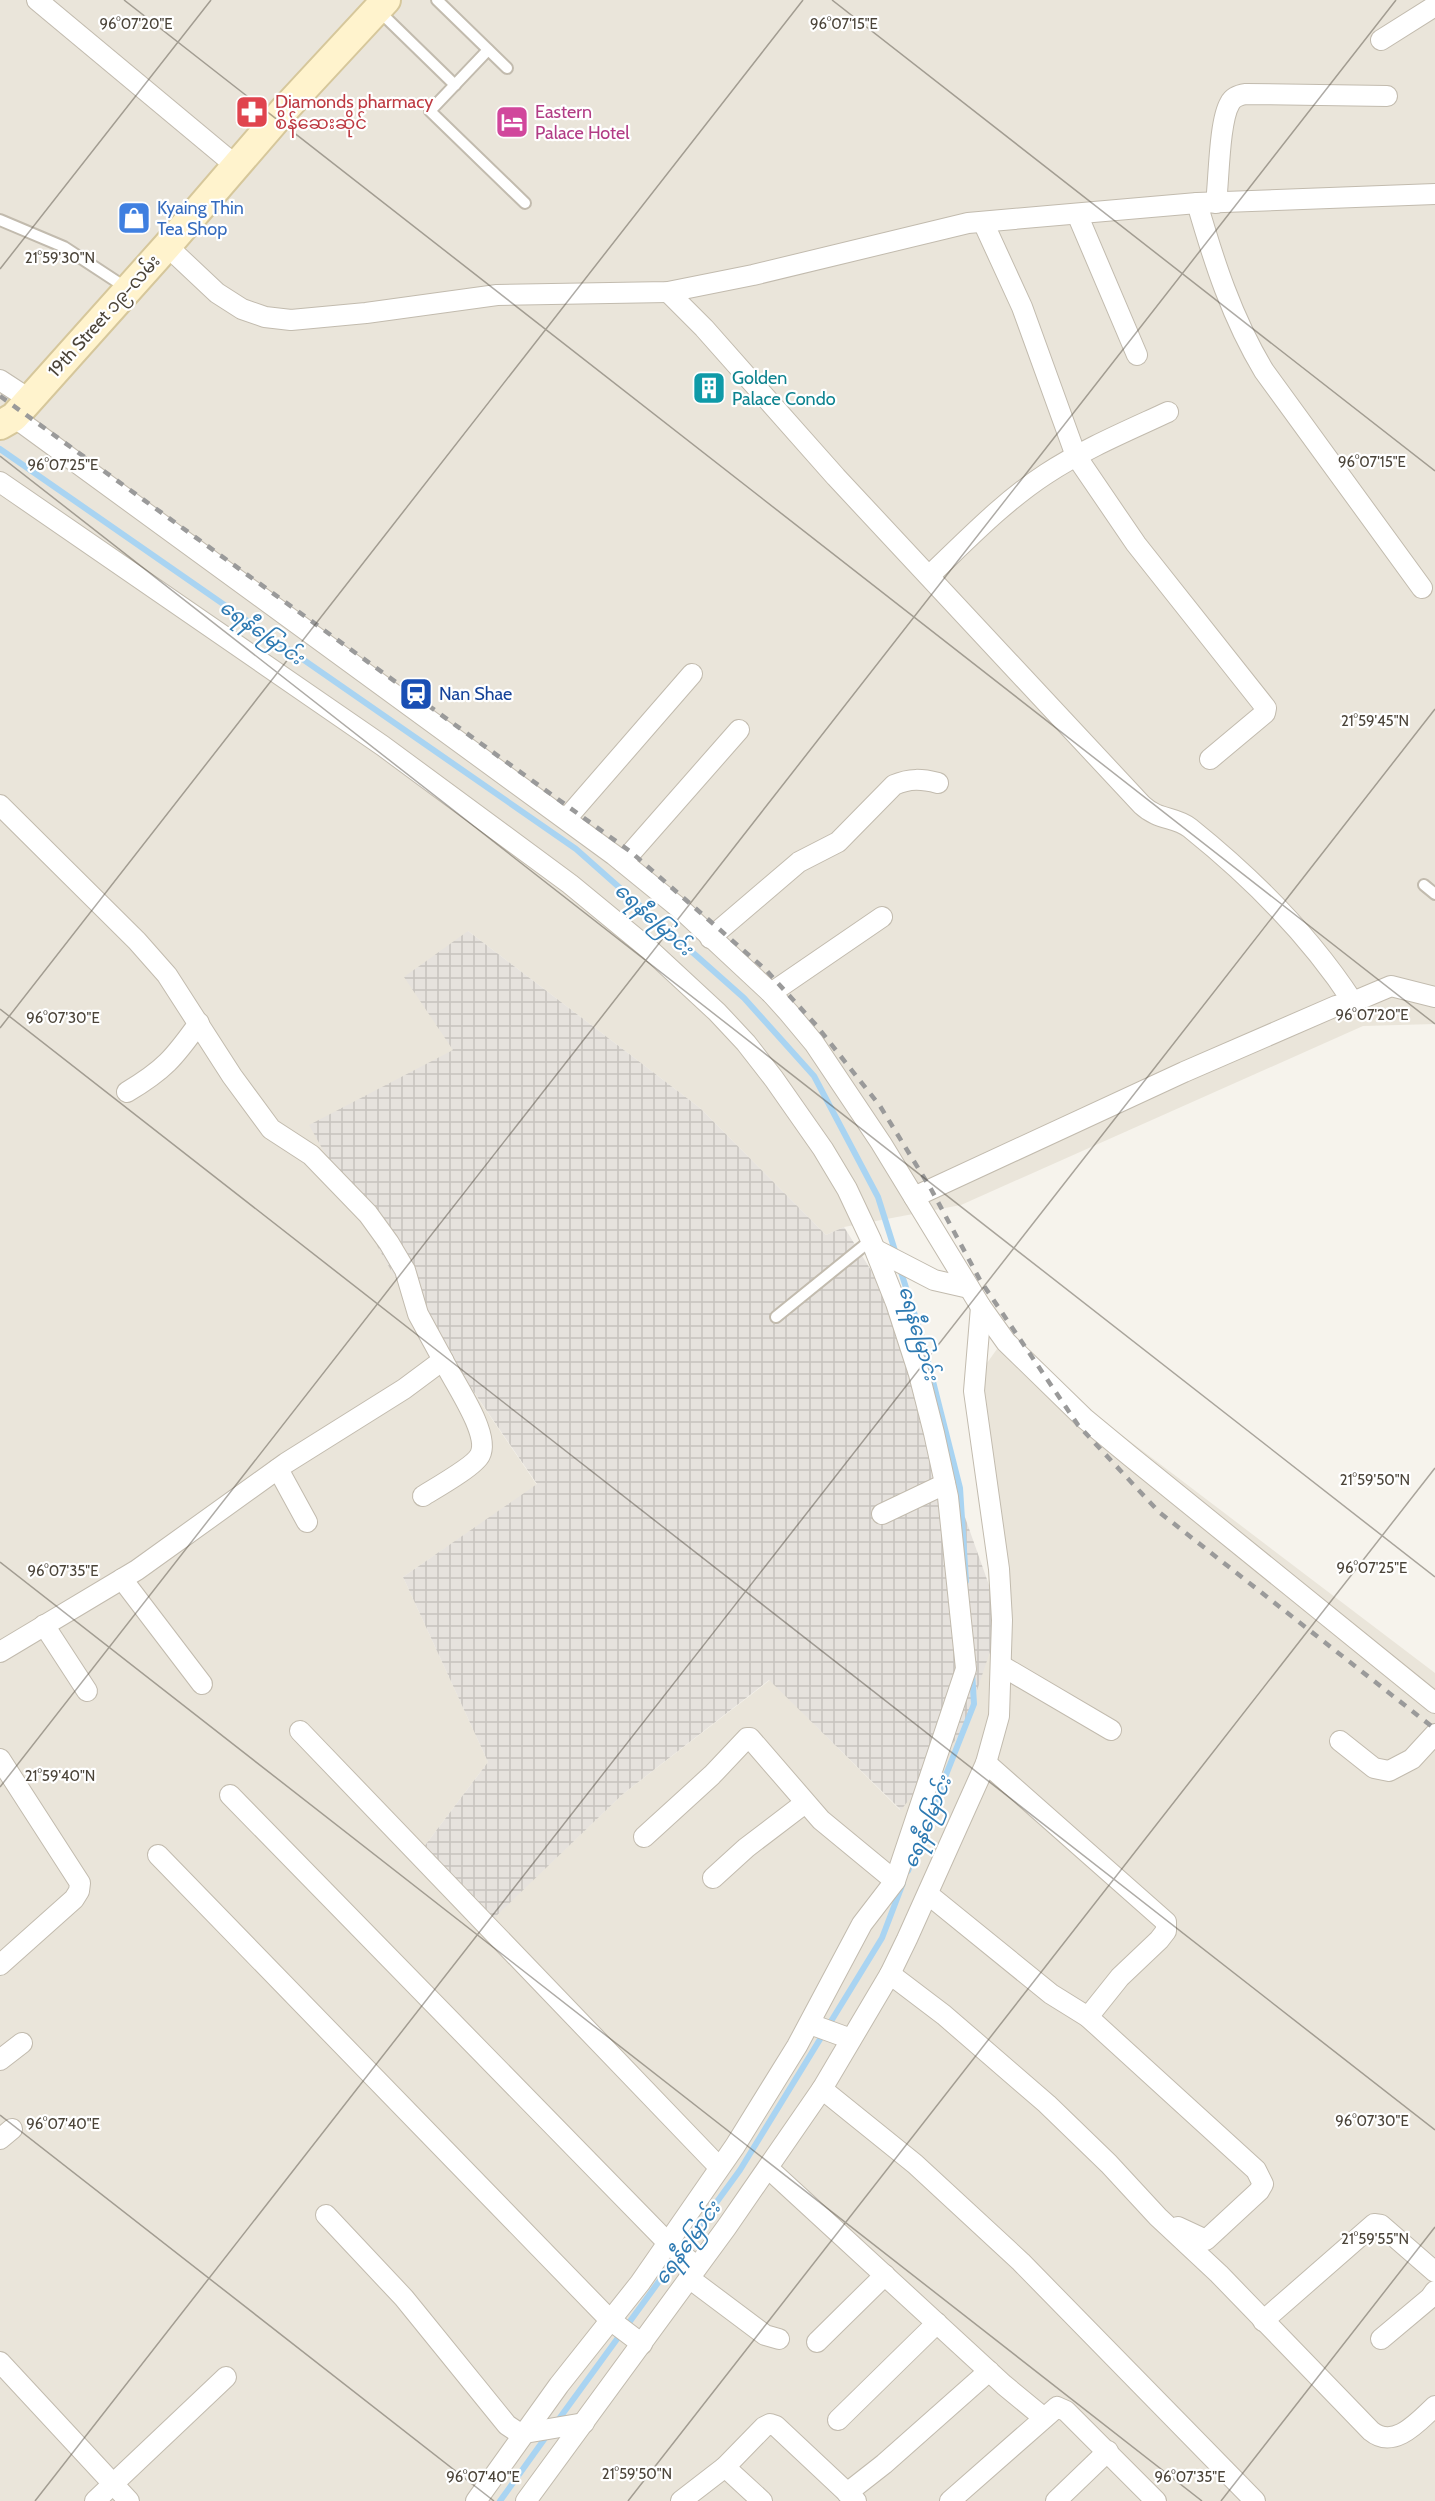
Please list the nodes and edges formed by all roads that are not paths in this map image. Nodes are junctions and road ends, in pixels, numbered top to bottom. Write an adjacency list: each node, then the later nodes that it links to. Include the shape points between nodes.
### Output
1 (437, 0): 6 (lane)
2 (51, 4): 10 (street)
3 (382, 5): 8 (lane); 10 (street, 19th Street ၁၉−လမ်း)
4 (1435, 6): 5 (street)
5 (1382, 40)
6 (488, 50): 7 (lane); 8 (lane)
7 (507, 68)
8 (455, 85): 12 (lane, via 430,111)
9 (1387, 96): 13 (street, via 1265,93 1234,98 1225,120)
10 (235, 165): 17 (street, 19th Street ၁၉−လမ်း)
11 (1435, 194): 13 (street)
12 (525, 203)
13 (1207, 203): 14 (street); 27 (street, via 1219,278 1247,344)
14 (1077, 213): 16 (street); 20 (street)
15 (0, 220): 18 (lane, via 64,247)
16 (983, 222): 19 (street); 24 (street, via 1022,307)
17 (167, 246): 18 (street, 19th Street ၁၉−လမ်း); 19 (street, via 217,293 242,309 291,320 497,295)
18 (128, 290): 23 (street, 19th Street ၁၉−လမ်း)
19 (668, 292): 26 (street)
20 (1137, 355)
21 (0, 380): 23 (street)
22 (1168, 412): 24 (street)
23 (9, 417): 33 (street)
24 (1076, 456): 26 (street, via 1017,494); 30 (street, via 1136,544 1266,708 1265,713)
25 (0, 482): 45 (street, via 383,746 570,884 648,949 717,1012 774,1079 823,1149)
26 (929, 576): 41 (street, via 1142,805 1155,816 1188,826 1245,875 1330,966)
27 (1422, 588)
28 (692, 674): 33 (street)
29 (739, 730): 34 (street)
30 (1210, 759)
31 (939, 783): 38 (street, via 917,779 894,784 838,842 799,862)
32 (3, 813): 42 (street, via 137,941 167,975)
33 (566, 819): 34 (street)
34 (623, 862): 38 (street)
35 (1424, 885): 36 (lane)
36 (1435, 894)
37 (882, 917): 39 (street)
38 (710, 938): 39 (street)
39 (771, 993): 44 (street, via 814,1044)
40 (1435, 997): 41 (street, via 1391,986)
41 (1353, 1002): 44 (street, via 1184,1072)
42 (199, 1023): 43 (street, via 156,1075); 49 (street, via 271,1129 311,1155 368,1214 389,1243 405,1270 418,1314)
43 (127, 1092)
44 (914, 1197): 46 (street)
45 (879, 1250): 46 (street, via 934,1280); 48 (lane); 51 (street, via 920,1374)
46 (966, 1288): 47 (street)
47 (981, 1307): 58 (street, via 974,1391 999,1569); 61 (street, via 1006,1342 1084,1418)
48 (776, 1317)
49 (443, 1360): 50 (street); 52 (street, via 482,1435 482,1447 473,1463)
50 (278, 1469): 54 (street); 55 (street)
51 (945, 1484): 53 (street); 73 (street, via 966,1669)
52 (423, 1496)
53 (882, 1514)
54 (307, 1522)
55 (122, 1579): 56 (street); 59 (street)
56 (44, 1625): 57 (street); 60 (street)
57 (0, 1652)
58 (1002, 1666): 62 (street); 67 (street, via 999,1716)
59 (202, 1684)
60 (87, 1690)
61 (1435, 1703)
62 (1111, 1730)
63 (300, 1731): 83 (street)
64 (1435, 1734): 65 (street, via 1412,1759 1389,1771 1374,1768)
65 (1340, 1741)
66 (0, 1758): 75 (street, via 80,1883 74,1899)
67 (986, 1763): 74 (street); 77 (street, via 1166,1922 1159,1940 1120,1977)
68 (230, 1795): 87 (street)
69 (805, 1803): 70 (street, via 747,1738); 72 (street); 73 (street, via 834,1833)
70 (644, 1837)
71 (158, 1855): 92 (street)
72 (714, 1878)
73 (895, 1881): 78 (street, via 862,1924)
74 (928, 1895): 76 (street); 77 (street, via 1051,1994)
75 (0, 1965)
76 (890, 1974): 79 (street); 86 (street, via 1047,2104)
77 (1088, 2017): 86 (street, via 1257,2170 1263,2184 1206,2240)
78 (813, 2025): 79 (street); 83 (street)
79 (848, 2038): 82 (street)
80 (22, 2043): 81 (street)
81 (0, 2060)
82 (822, 2089): 84 (street); 120 (street, via 915,2164 1021,2262)
83 (719, 2167): 87 (street)
84 (768, 2168): 88 (street); 90 (street)
85 (326, 2215): 106 (street, via 404,2298 507,2425)
86 (1158, 2217): 93 (street)
87 (669, 2245): 88 (street); 92 (street)
88 (693, 2270): 95 (street, via 765,2335); 97 (street)
89 (1435, 2272): 93 (street, via 1381,2225 1374,2224)
90 (885, 2275): 94 (street); 98 (street)
91 (1435, 2291): 96 (street)
92 (612, 2320): 97 (street); 106 (street)
93 (1263, 2321): 102 (street, via 1379,2438 1401,2434)
94 (937, 2323): 100 (street); 104 (street)
95 (779, 2339)
96 (1381, 2339)
97 (639, 2341): 105 (street)
98 (818, 2342)
99 (0, 2361): 109 (street)
100 (988, 2371): 103 (street); 110 (street)
101 (226, 2377): 109 (street)
102 (1435, 2406)
103 (1044, 2418): 107 (street, via 1061,2407); 117 (street)
104 (838, 2420)
105 (580, 2424): 106 (street); 114 (street)
106 (529, 2432): 113 (street)
107 (1108, 2451): 118 (street); 119 (street)
108 (725, 2467): 110 (street, via 770,2424); 115 (street); 116 (street)
109 (113, 2484): 111 (street); 112 (street)
110 (852, 2497)
111 (94, 2501)
112 (129, 2501)
113 (476, 2501)
114 (526, 2501)
115 (683, 2501)
116 (762, 2501)
117 (950, 2501)
118 (1056, 2501)
119 (1156, 2501)
120 (1254, 2501)

